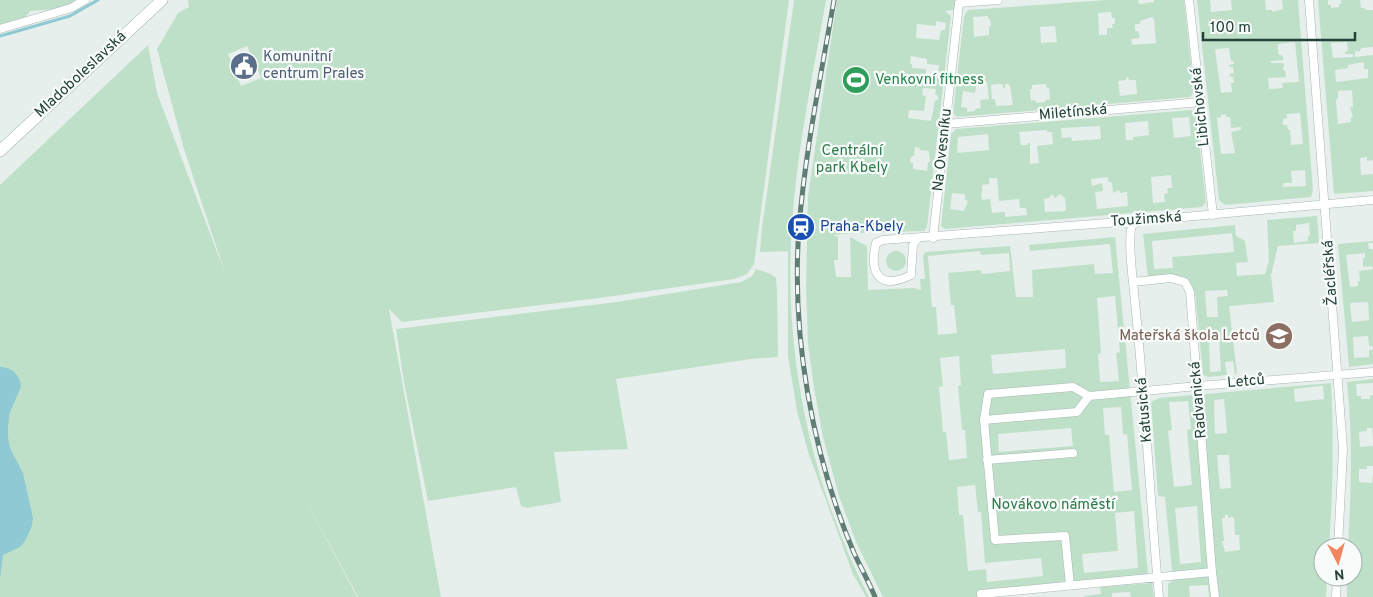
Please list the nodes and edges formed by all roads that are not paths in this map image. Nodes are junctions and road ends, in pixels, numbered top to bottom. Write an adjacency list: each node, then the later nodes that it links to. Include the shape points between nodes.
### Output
1 (85, 0): 6 (street, via 71,8)
2 (162, 0): 9 (main road, Mladoboleslavská)
3 (998, 0): 8 (street, Na Ovesníku, via 959,3)
4 (1189, 0): 7 (street, Libichovská)
5 (1309, 0): 11 (street, Žacléřská)
6 (0, 29)
7 (1201, 102): 8 (street, Miletínská); 12 (street, Libichovská)
8 (946, 124): 15 (street, Na Ovesníku)
9 (0, 151)
10 (1373, 200): 11 (street, Toužimská)
11 (1325, 203): 12 (street, Toužimská); 18 (street, Žacléřská)
12 (1213, 215): 13 (street, Toužimská)
13 (1133, 224): 15 (street, Toužimská, via 1120,222); 16 (street, Katusická, via 1130,232)
14 (918, 238): 14 (street, Toužimská, via 876,243 873,258 878,276 895,281 911,275 913,244); 15 (street, Toužimská)
15 (933, 238)
16 (1133, 282): 19 (street, Radvanická, via 1172,278 1185,282 1190,292); 20 (street, Katusická)
17 (1373, 372): 18 (street, Letců)
18 (1338, 374): 19 (street, Letců); 25 (street, Žacléřská, via 1343,449)
19 (1198, 386): 20 (street, Letců); 26 (street, Radvanická)
20 (1144, 391): 21 (street, Letců); 27 (street, Katusická)
21 (1089, 396): 22 (street, via 1077,412); 22 (street, Letců, via 1073,386 988,394)
22 (984, 420): 24 (street, Letců)
23 (1073, 453): 24 (street)
24 (987, 460): 28 (street, via 996,540 1064,536)
25 (1339, 537)
26 (1212, 572): 27 (street); 31 (street, Radvanická)
27 (1158, 576): 28 (street); 30 (street, Katusická)
28 (1070, 585): 29 (street)
29 (981, 594)
30 (1160, 597)
31 (1215, 597)

